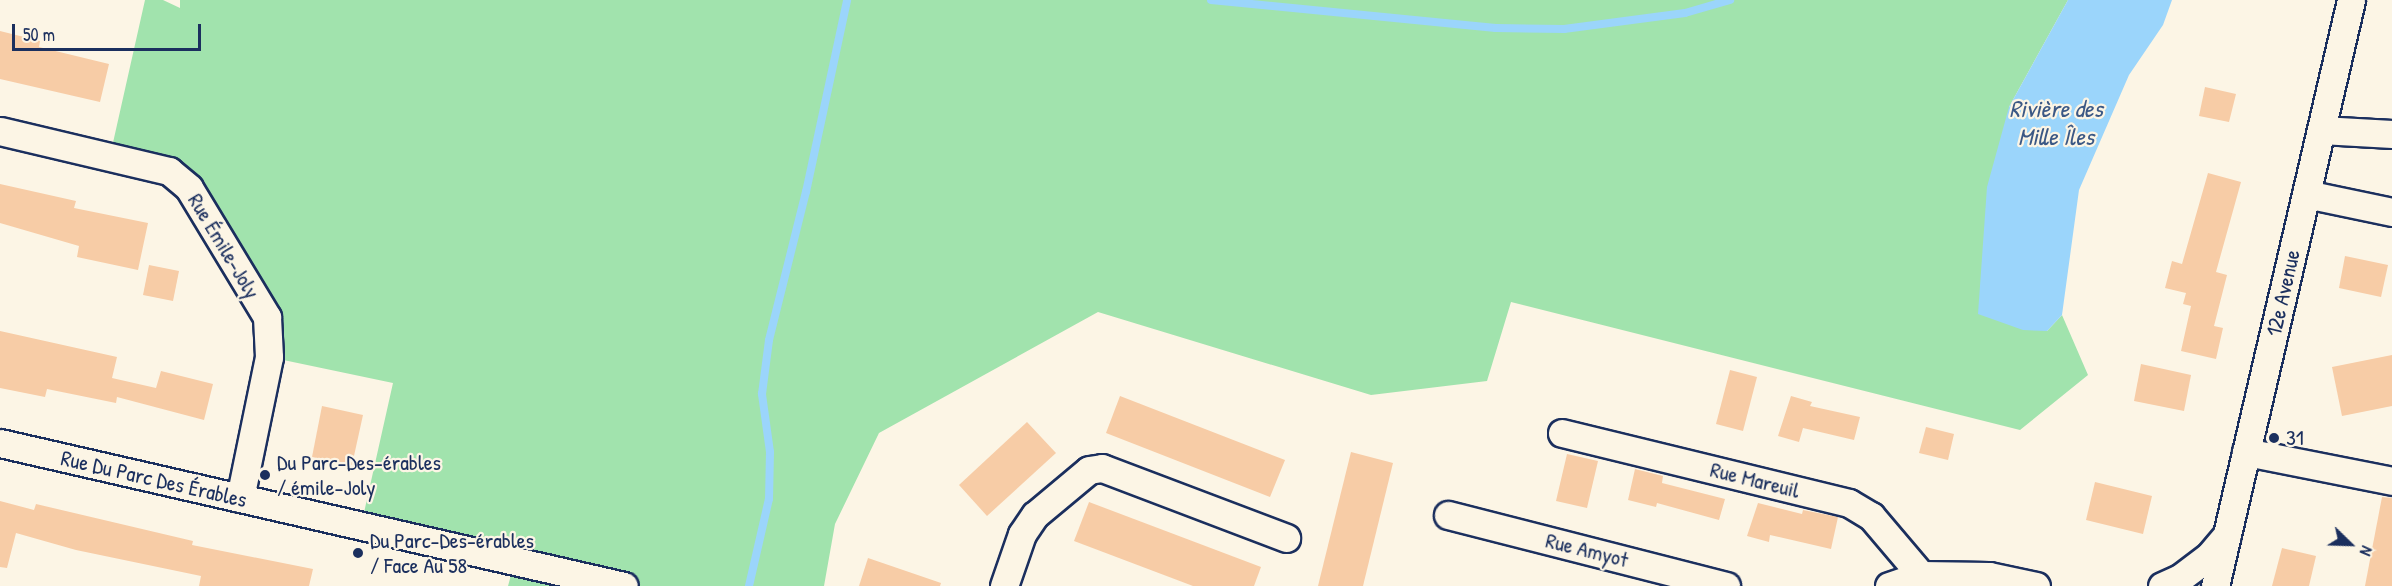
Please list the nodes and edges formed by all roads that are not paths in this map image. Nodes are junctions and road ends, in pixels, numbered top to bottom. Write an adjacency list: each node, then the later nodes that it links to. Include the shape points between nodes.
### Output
1 (2351, 0): 2 (street, 12e Avenue)
2 (2321, 130): 4 (street); 5 (street, 12e Avenue)
3 (0, 131): 11 (street, Rue Émile-Joly, via 169,171 189,188 267,317 269,357)
4 (2392, 134)
5 (2306, 194): 6 (street); 9 (street, 12e Avenue)
6 (2392, 212)
7 (1562, 433): 15 (street, Rue Mareuil, via 1849,503 1871,516)
8 (0, 443): 11 (street, Rue Du Parc Des Érables)
9 (2246, 452): 10 (street); 13 (street, 12e Avenue)
10 (2392, 481)
11 (240, 498): 16 (street, Rue Du Parc Des Érables)
12 (1448, 515): 18 (street, Rue Amyot)
13 (2227, 534): 21 (street, via 2210,555 2180,578); 22 (street, 12e Avenue)
14 (1286, 538): 17 (street, via 1102,468 1089,470 1035,515 1022,534)
15 (1921, 575): 19 (street); 20 (street, via 1989,576)
16 (624, 586)
17 (1004, 586)
18 (1726, 586)
19 (1889, 586)
20 (2036, 586)
21 (2162, 586)
22 (2216, 586)

